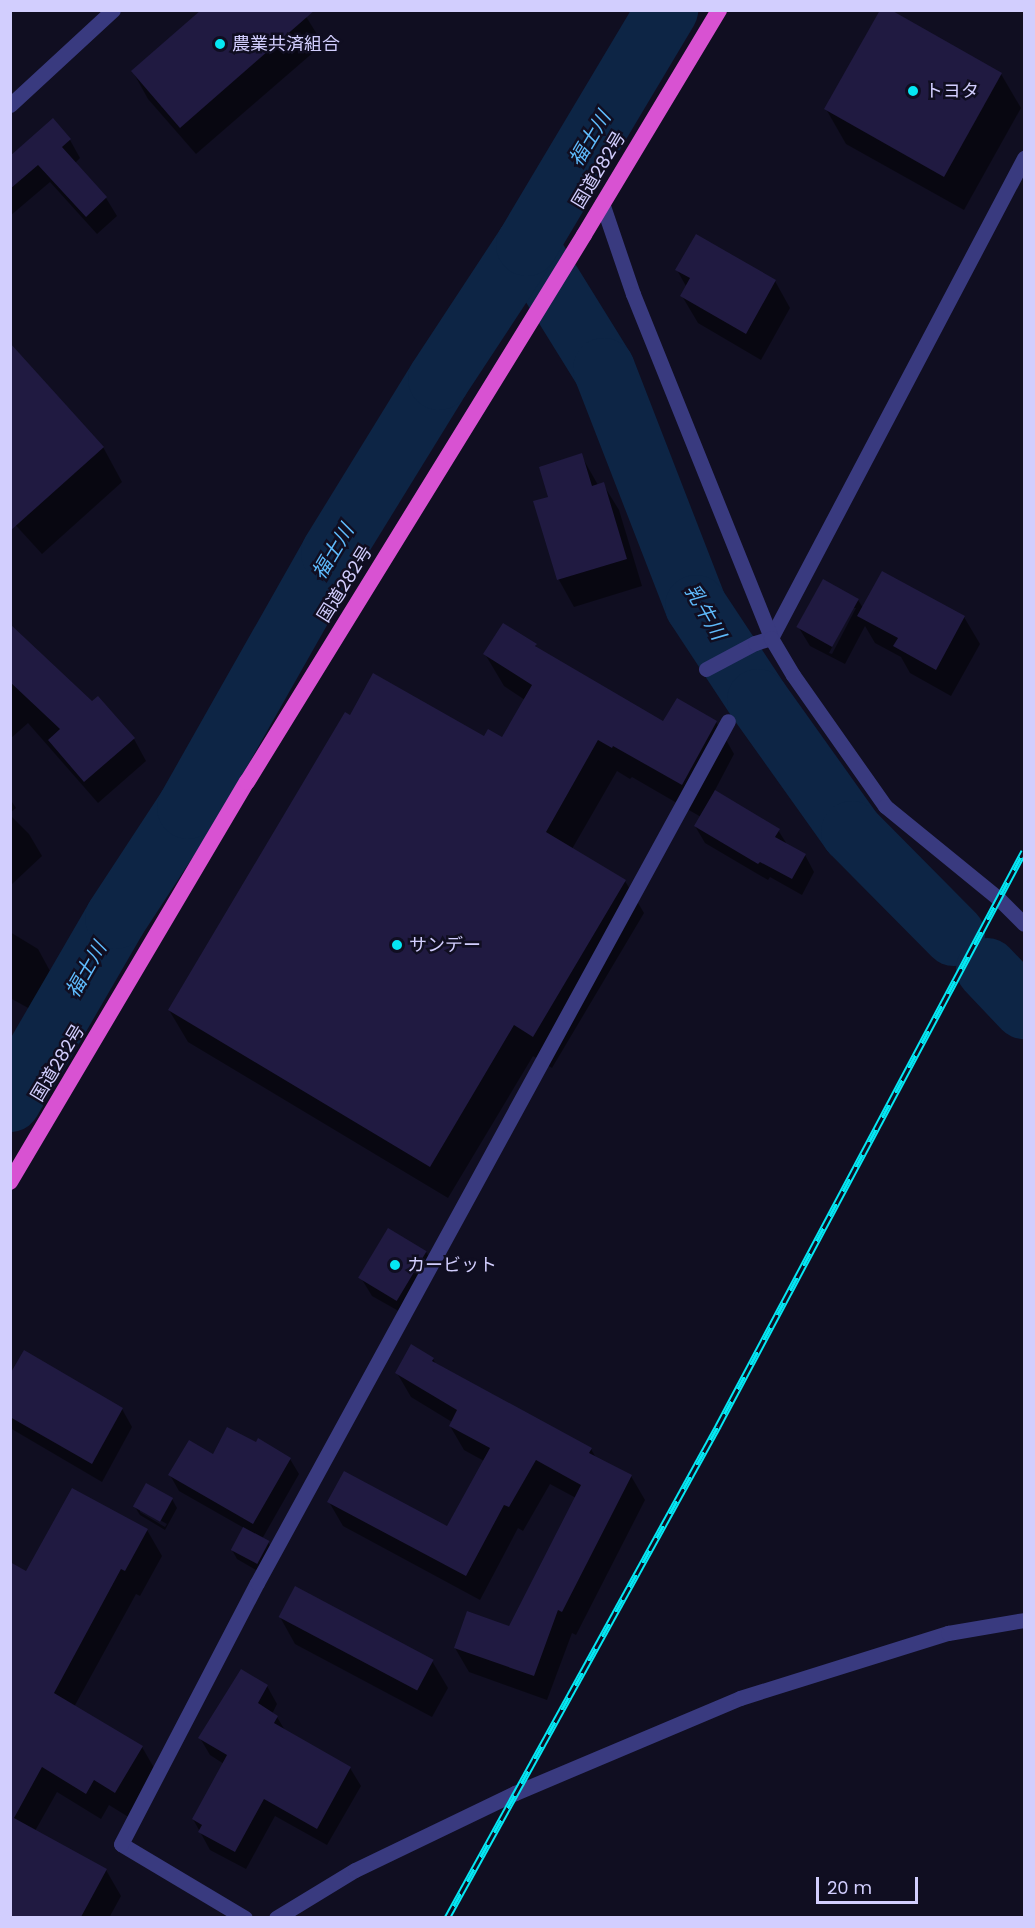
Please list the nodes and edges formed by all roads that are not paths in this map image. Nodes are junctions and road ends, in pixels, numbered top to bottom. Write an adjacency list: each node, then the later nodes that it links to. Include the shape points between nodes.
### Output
1 (113, 10): 3 (street)
2 (719, 10): 5 (highway, 国道282号)
3 (10, 105)
4 (1024, 158): 6 (street)
5 (602, 203): 6 (street, via 633,294); 10 (highway, 国道282号, via 247,782)
6 (771, 638): 7 (street); 9 (street, via 885,806)
7 (706, 669)
8 (728, 721): 12 (street, via 257,1582 121,1844)
9 (1024, 924)
10 (10, 1182)
11 (1024, 1620): 13 (street, via 948,1633 740,1698 515,1793 355,1870)
12 (245, 1917)
13 (276, 1917)

